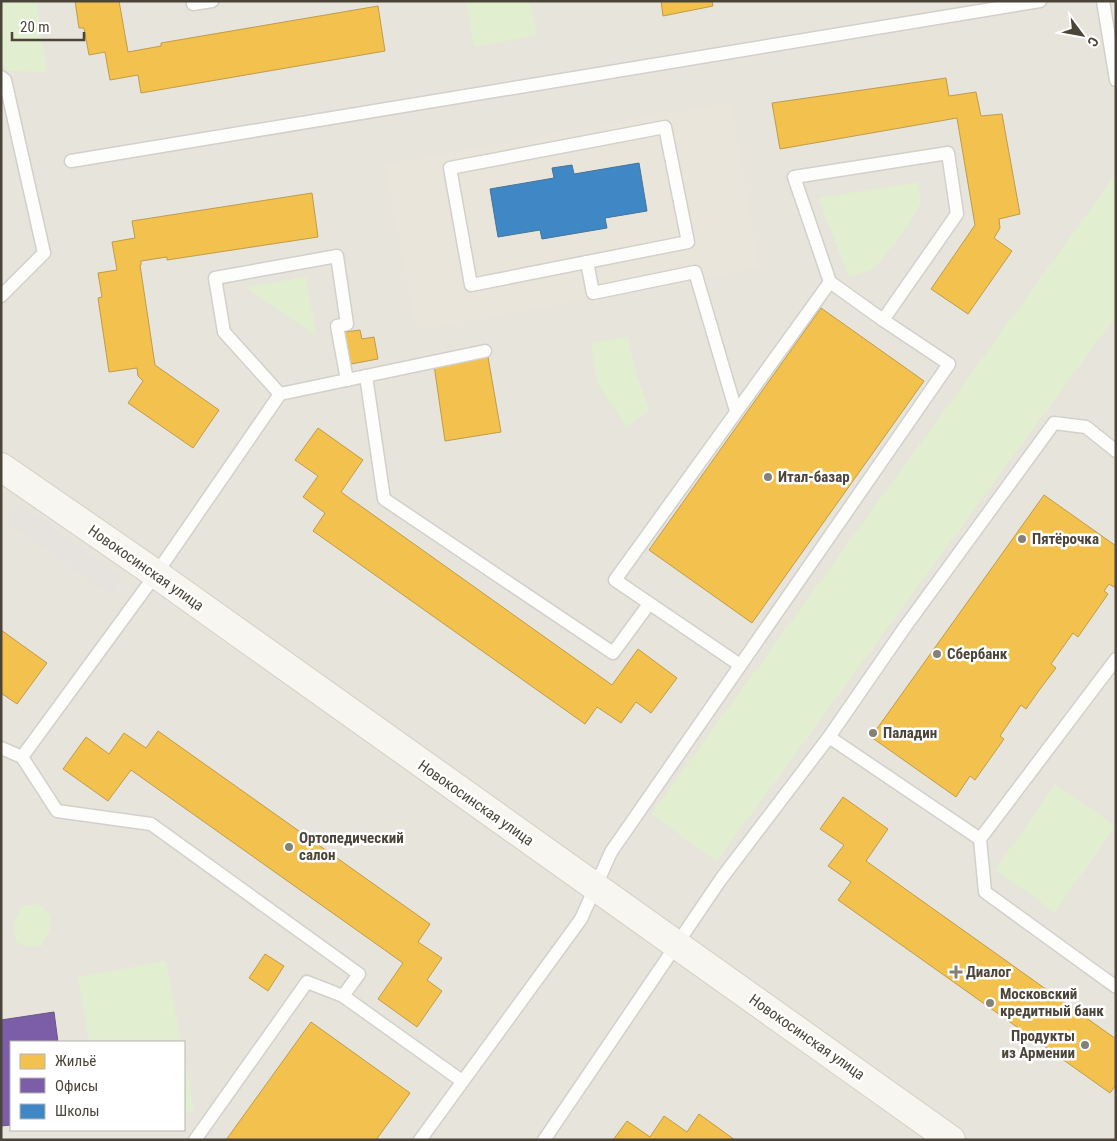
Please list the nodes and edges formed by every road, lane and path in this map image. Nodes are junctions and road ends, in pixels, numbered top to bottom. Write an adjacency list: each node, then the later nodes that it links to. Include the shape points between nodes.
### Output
1 (193, 1): 2 (lane, via 193,4)
2 (212, 1)
3 (1040, 1): 7 (lane)
4 (1103, 1): 6 (lane)
5 (1, 77): 10 (lane, via 5,80 44,253)
6 (1116, 80)
7 (71, 161)
8 (586, 262): 8 (lane, via 688,242 665,127 450,168 471,286); 16 (lane, via 593,292 695,272)
9 (830, 282): 11 (lane); 11 (lane, via 794,177 948,153 957,214); 16 (lane)
10 (1, 296)
11 (883, 320): 22 (lane, via 949,364)
12 (485, 351): 13 (lane)
13 (366, 376): 14 (lane); 20 (lane, via 384,499 613,654)
14 (347, 380): 15 (lane); 15 (lane, via 337,326 346,324 337,256 215,278 224,332)
15 (280, 394): 19 (lane)
16 (736, 411): 20 (lane, via 615,580)
17 (1116, 451): 23 (lane, via 1086,426 1054,424)
18 (1, 466): 19 (street, Новокосинская улица)
19 (156, 574): 25 (lane); 27 (street, Новокосинская улица)
20 (649, 604): 22 (lane)
21 (1116, 659): 26 (lane)
22 (740, 665): 27 (lane, via 611,852)
23 (829, 737): 26 (lane); 28 (lane, via 720,879)
24 (1, 748): 25 (lane)
25 (22, 756): 30 (lane, via 58,811 151,824 359,974)
26 (980, 839): 29 (lane, via 985,892)
27 (596, 887): 28 (street, Новокосинская улица); 31 (lane, via 581,919)
28 (676, 945): 32 (lane); 35 (street, Новокосинская улица)
29 (1116, 987)
30 (343, 996): 31 (lane); 33 (lane, via 307,982)
31 (462, 1081): 34 (lane)
32 (546, 1139)
33 (196, 1140)
34 (420, 1140)
35 (951, 1140)

